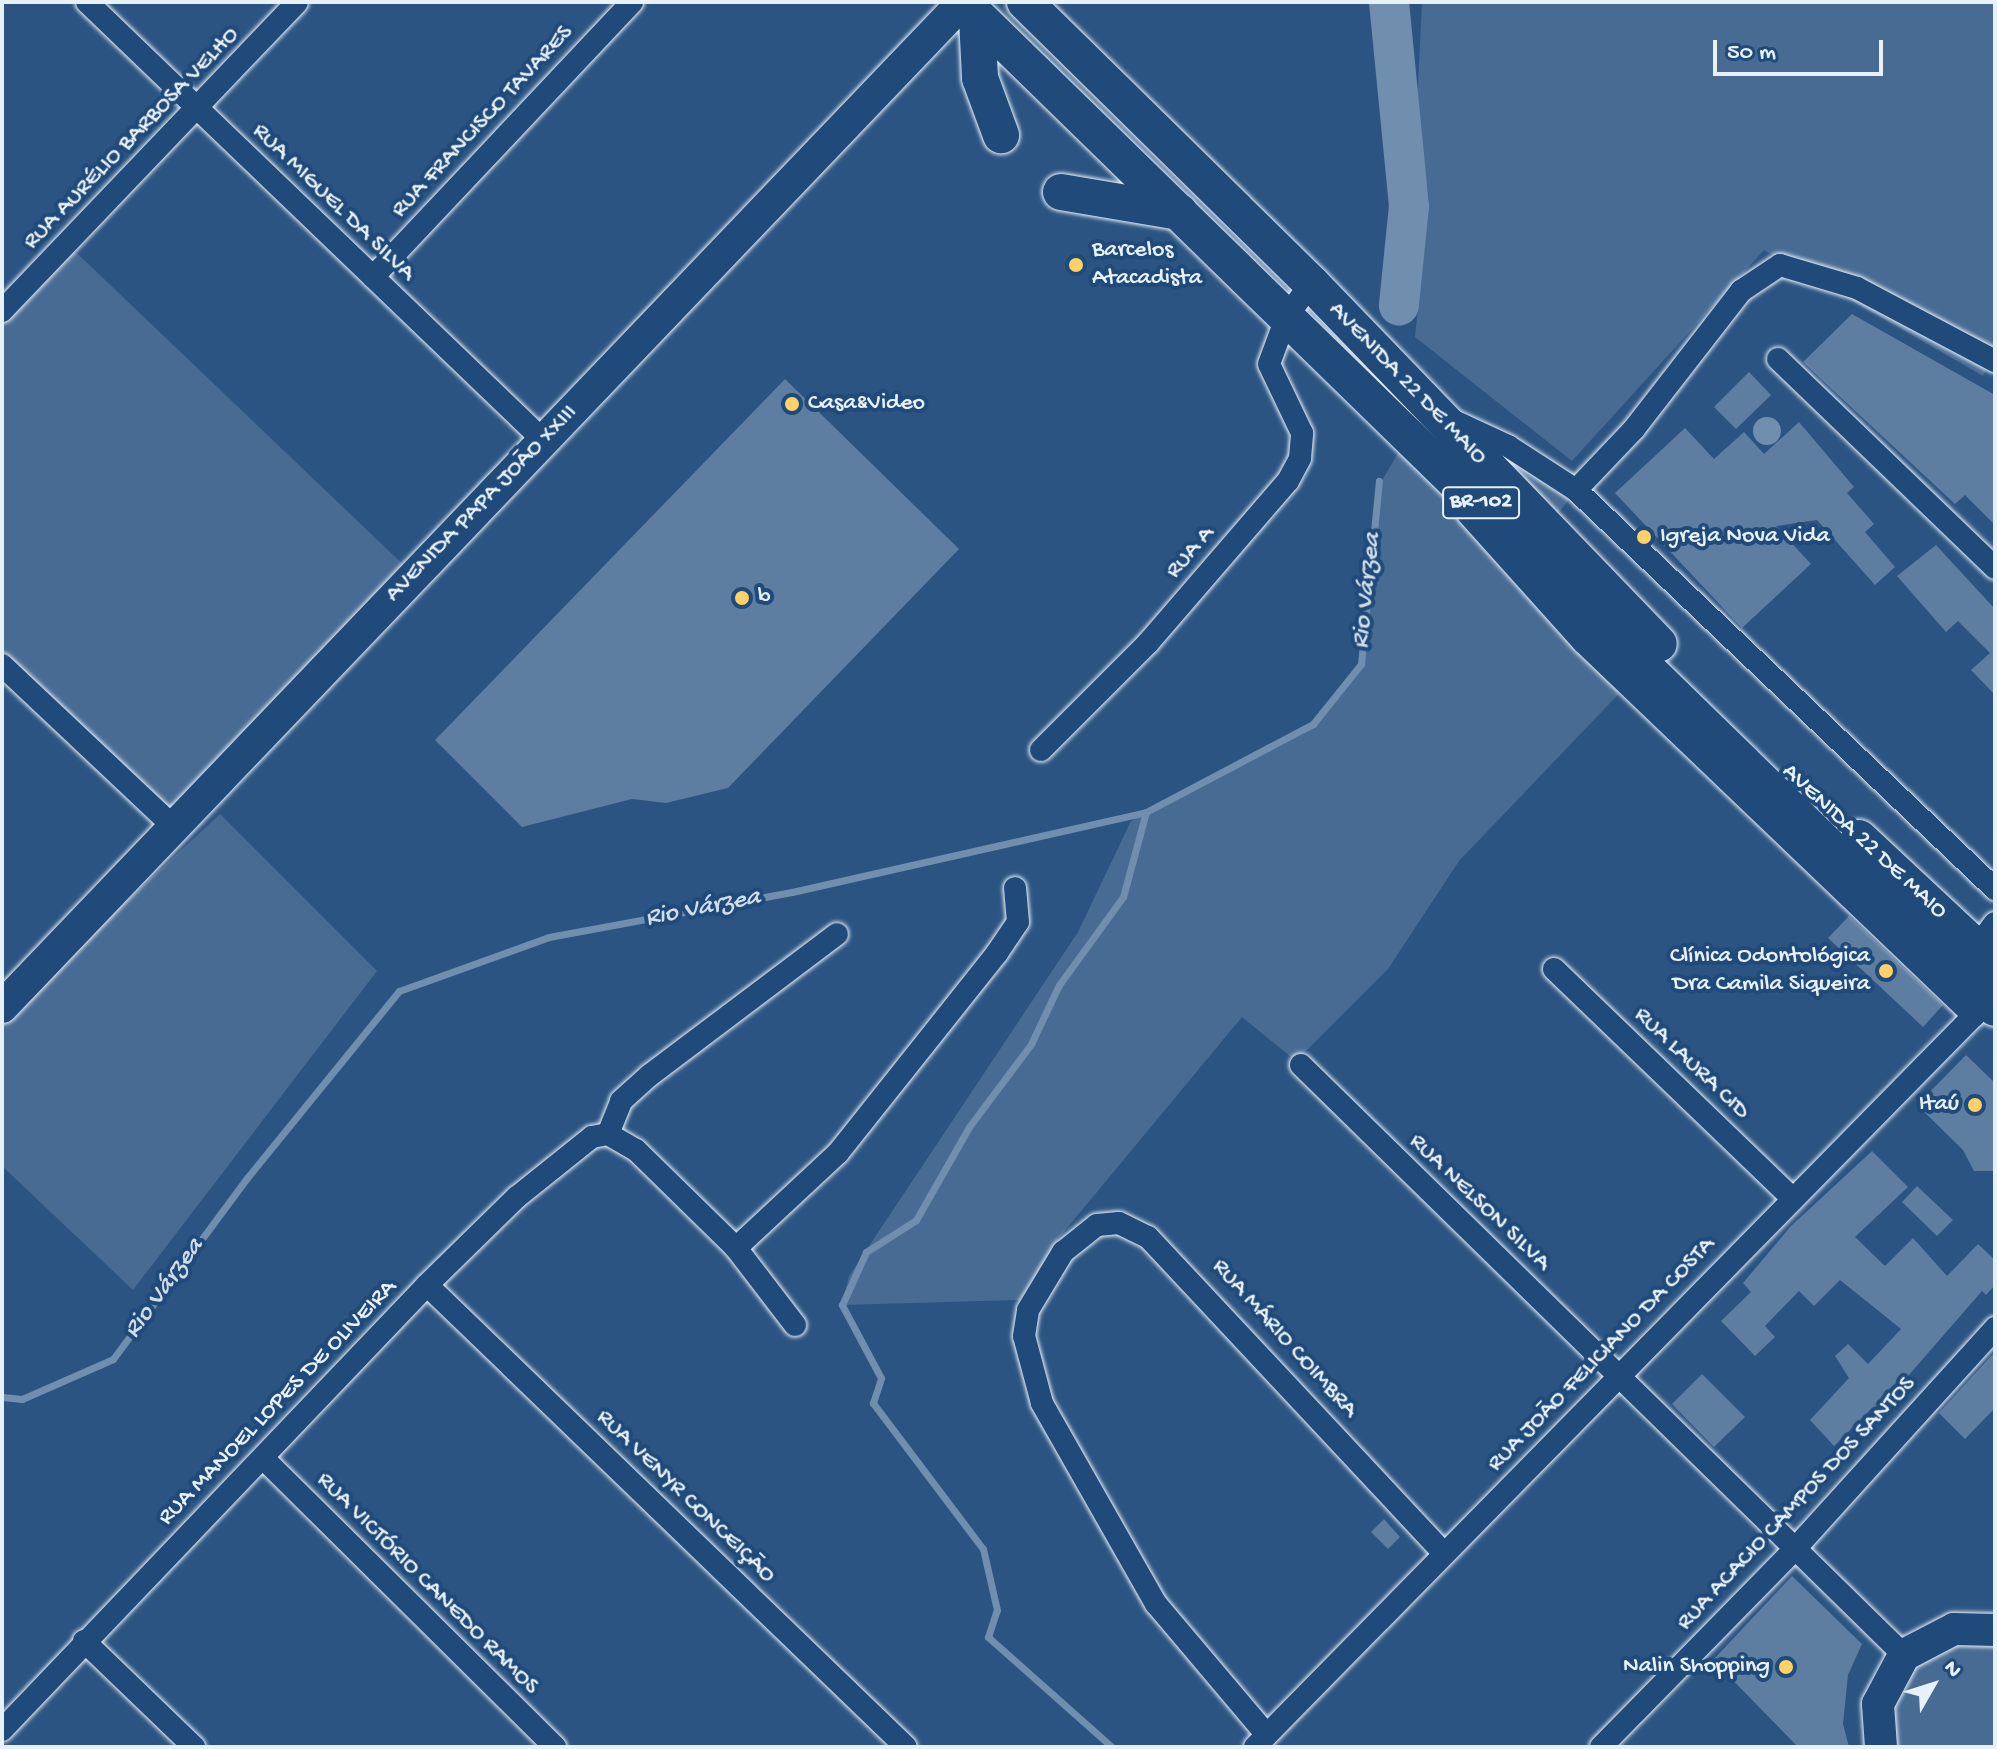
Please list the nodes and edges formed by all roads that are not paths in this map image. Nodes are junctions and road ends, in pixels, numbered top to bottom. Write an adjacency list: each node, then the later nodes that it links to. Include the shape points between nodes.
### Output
1 (87, 2): 6 (street, RUA MIGUEL DA SILVA)
2 (297, 2): 6 (street, RUA AURÉLIO BARBOSA VELHO)
3 (632, 2): 10 (street, RUA FRANCISCO TAVARES)
4 (1025, 2): 11 (main road, AVENIDA 22 DE MAIO / BR-102)
5 (968, 7): 7 (main road, via 980,78); 9 (main road, AVENIDA 22 DE MAIO / BR-102); 17 (street, AVENIDA PAPA JOÃO XXIII)
6 (198, 110): 10 (street, RUA MIGUEL DA SILVA); 12 (street, RUA AURÉLIO BARBOSA VELHO)
7 (1001, 135)
8 (1061, 192): 9 (main road)
9 (1179, 212): 13 (main road, AVENIDA 22 DE MAIO / BR-102)
10 (373, 277): 17 (street, RUA MIGUEL DA SILVA)
11 (1311, 283): 13 (street); 16 (main road, AVENIDA 22 DE MAIO / BR-102)
12 (2, 311)
13 (1286, 318): 16 (main road, AVENIDA 22 DE MAIO / BR-102); 21 (street, RUA A, via 1269,364 1302,433 1300,458 1288,481 1148,643)
14 (1778, 359): 19 (street)
15 (1995, 361): 18 (street, via 1857,288 1780,265 1741,291 1634,429)
16 (1420, 421): 18 (street, via 1508,446); 26 (main road, AVENIDA 22 DE MAIO / BR-102, via 1704,689); 29 (main road, AVENIDA 22 DE MAIO / BR-102)
17 (543, 440): 22 (street, AVENIDA PAPA JOÃO XXIII)
18 (1576, 490): 24 (street)
19 (1995, 568)
20 (2, 665): 22 (street)
21 (1041, 750)
22 (176, 829): 28 (street, AVENIDA PAPA JOÃO XXIII)
23 (1015, 888): 33 (street, via 1018,922 997,953 838,1153)
24 (1995, 889)
25 (837, 934): 31 (street, via 650,1075 621,1101)
26 (1989, 945)
27 (1554, 969): 32 (street, RUA LAURA CID)
28 (2, 1007)
29 (1986, 1008): 32 (street, RUA JOÃO FELICIANO DA COSTA)
30 (1301, 1065): 37 (street, RUA NELSON SILVA)
31 (608, 1134): 33 (street, via 636,1150); 34 (street, RUA MANOEL LOPES DE OLIVEIRA, via 592,1137 548,1169)
32 (1791, 1197): 37 (street, RUA JOÃO FELICIANO DA COSTA)
33 (736, 1248): 35 (street)
34 (427, 1285): 38 (street, RUA MANOEL LOPES DE OLIVEIRA); 48 (street, RUA VENYR CONCEIÇÃO)
35 (795, 1325)
36 (1995, 1328): 39 (street, RUA ACACIO CAMPOS DOS SANTOS)
37 (1621, 1377): 39 (street, RUA NELSON SILVA); 40 (street, RUA JOÃO FELICIANO DA COSTA)
38 (263, 1458): 42 (street, RUA MANOEL LOPES DE OLIVEIRA); 47 (street, RUA VICTÓRIO CANEDO RAMOS)
39 (1793, 1551): 43 (street, RUA NELSON SILVA); 49 (street, RUA ACACIO CAMPOS DOS SANTOS)
40 (1444, 1553): 45 (street, RUA JOÃO FELICIANO DA COSTA); 45 (street, RUA MÁRIO COIMBRA, via 1148,1237 1119,1223 1097,1225 1063,1252 1028,1310 1024,1336 1042,1403 1156,1604)
41 (1995, 1630): 43 (street, via 1954,1629)
42 (84, 1641): 44 (street, RUA MANOEL LOPES DE OLIVEIRA); 46 (street)
43 (1904, 1655): 50 (street, via 1878,1704)
44 (2, 1730)
45 (1260, 1740)
46 (194, 1747)
47 (555, 1747)
48 (906, 1747)
49 (1601, 1747)
50 (1881, 1747)

